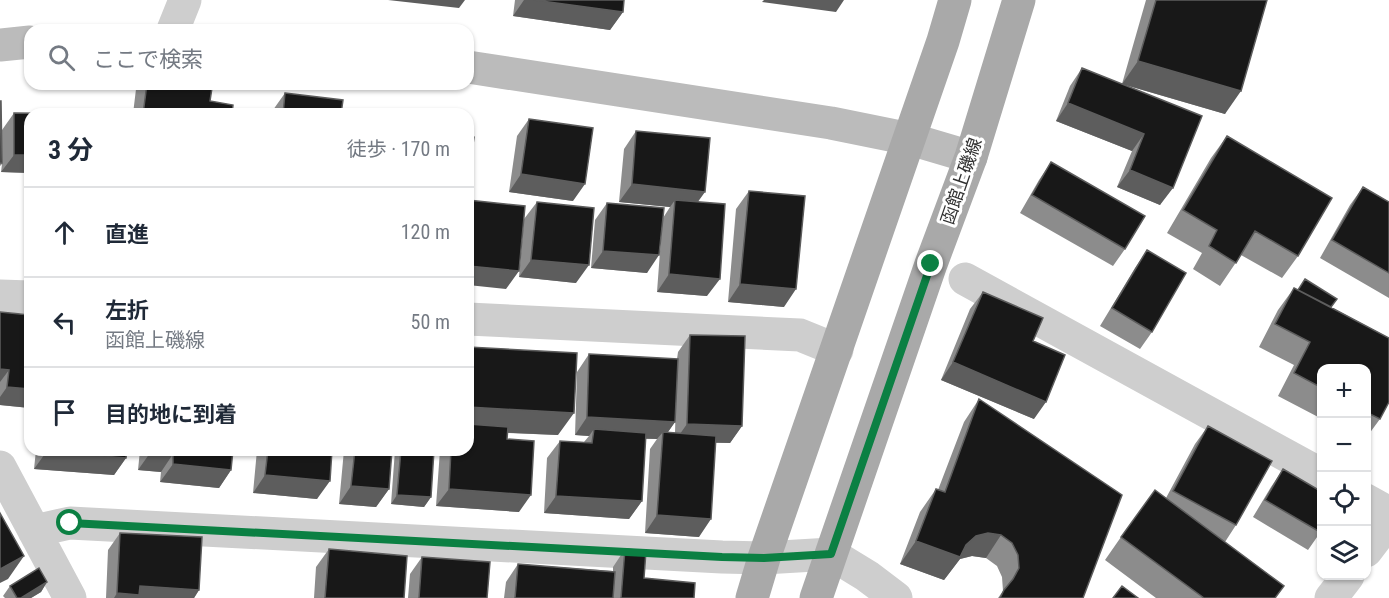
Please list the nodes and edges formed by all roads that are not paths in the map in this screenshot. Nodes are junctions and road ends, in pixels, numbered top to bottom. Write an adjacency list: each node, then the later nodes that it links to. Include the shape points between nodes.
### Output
1 (185, 0): 4 (street)
2 (955, 0): 8 (main road)
3 (1019, 0): 9 (main road, 函館上磯線)
4 (175, 24)
5 (24, 43): 6 (street)
6 (0, 45)
7 (474, 68): 8 (street, via 831,123)
8 (910, 139): 9 (street); 14 (main road)
9 (971, 158): 22 (main road, 函館上磯線)
10 (965, 279): 16 (street)
11 (0, 296): 12 (street)
12 (24, 297)
13 (474, 319): 14 (street, via 800,335)
14 (837, 350): 23 (main road)
15 (0, 466): 20 (street)
16 (1317, 472)
17 (1371, 503): 18 (street)
18 (1389, 513)
19 (1389, 520): 21 (street)
20 (34, 531): 23 (street, via 70,523); 25 (street)
21 (1371, 543)
22 (831, 554): 23 (street); 27 (main road, 函館上磯線); 28 (street)
23 (764, 558): 26 (main road)
24 (1345, 580): 29 (street)
25 (70, 598)
26 (753, 598)
27 (816, 598)
28 (896, 598)
29 (1331, 598)

